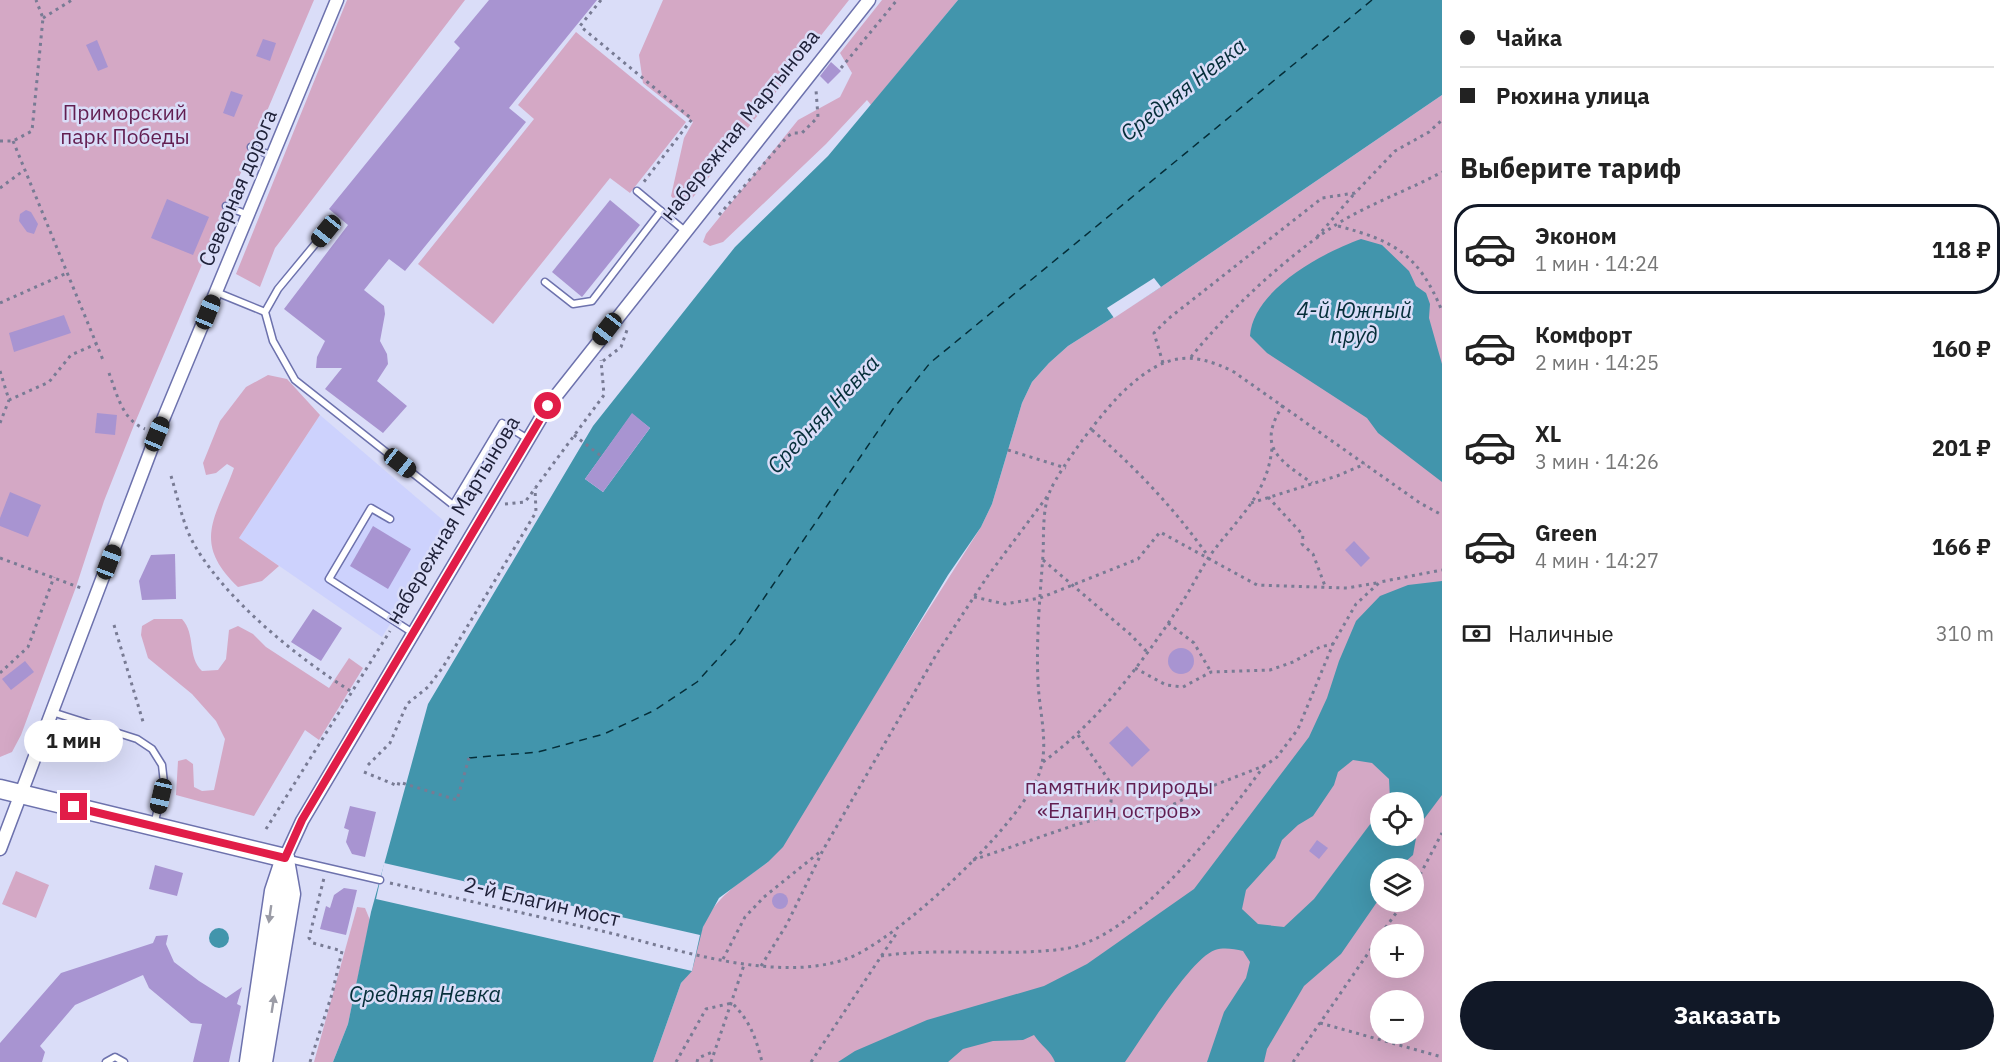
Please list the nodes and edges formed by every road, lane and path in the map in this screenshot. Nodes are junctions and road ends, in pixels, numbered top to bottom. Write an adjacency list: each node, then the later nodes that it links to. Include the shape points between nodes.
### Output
1 (36, 0): 7 (path)
2 (72, 0): 7 (path)
3 (337, 0): 14 (street, Северная дорога)
4 (601, 0): 18 (path, via 580,26 692,119)
5 (869, 0): 26 (street, набережная Мартынова)
6 (897, 0): 8 (path)
7 (43, 18): 12 (path, via 32,132)
8 (842, 68)
9 (820, 82): 23 (path, via 816,90 818,117 802,133 788,136)
10 (1442, 120): 19 (path, via 1395,151)
11 (0, 141): 12 (path)
12 (13, 141): 15 (path)
13 (251, 147): 14 (lane)
14 (272, 156): 22 (street, Северная дорога)
15 (24, 171): 17 (path); 28 (path)
16 (1442, 172): 24 (path)
17 (0, 188)
18 (637, 190): 21 (lane)
19 (1355, 193): 27 (path); 40 (path, via 1322,198 1168,319 1154,333)
20 (226, 206): 22 (lane)
21 (661, 211): 26 (lane); 29 (lane, via 592,301 573,304)
22 (248, 215): 30 (street, Северная дорога)
23 (713, 221)
24 (1336, 225): 27 (path); 32 (path, via 1387,241 1410,258 1432,286)
25 (326, 231): 33 (lane, via 278,289)
26 (685, 231): 49 (street, набережная Мартынова, via 548,406)
27 (1314, 241): 37 (path, via 1216,325)
28 (67, 273): 31 (path); 35 (path)
29 (545, 282)
30 (216, 291): 33 (lane); 84 (street, Северная дорога, via 157,434)
31 (0, 303)
32 (1442, 311)
33 (265, 312): 49 (lane, via 273,341 295,380 453,505 502,423)
34 (630, 321): 39 (path, via 621,346)
35 (96, 344): 38 (path); 43 (path, via 71,356 50,382)
36 (600, 352): 39 (path)
37 (1191, 357): 40 (path); 44 (path, via 1234,372)
38 (103, 360)
39 (601, 362): 48 (path, via 603,395)
40 (1163, 363): 47 (path, via 1148,370 1111,402)
41 (0, 371): 43 (path)
42 (109, 373): 46 (path)
43 (9, 400): 45 (path)
44 (1283, 405): 50 (path, via 1274,419); 53 (path)
45 (0, 423)
46 (134, 425)
47 (1092, 430): 54 (path); 64 (path, via 1125,458 1177,513)
48 (574, 435): 52 (path); 57 (path)
49 (528, 439): 77 (street, набережная Мартынова)
50 (1272, 448): 56 (path, via 1278,459); 61 (path, via 1270,470)
51 (1008, 450): 54 (path)
52 (601, 456)
53 (1365, 464): 56 (path); 62 (path)
54 (1066, 468): 58 (path)
55 (171, 476): 83 (path, via 194,545 231,593 287,646)
56 (1312, 483): 59 (path)
57 (535, 488): 60 (path); 89 (path, via 536,512 443,667 428,687 407,704 390,743)
58 (1050, 492): 66 (path); 73 (path)
59 (1268, 497): 61 (path); 71 (path, via 1303,535 1302,544 1313,554)
60 (525, 502)
61 (1251, 504): 64 (path)
62 (1442, 515)
63 (390, 519): 77 (lane, via 371,508 329,579)
64 (1209, 557): 70 (path, via 1160,532 1138,559); 71 (path, via 1257,585); 75 (path)
65 (0, 558): 68 (path)
66 (1042, 559): 70 (path); 74 (path)
67 (1442, 570): 69 (path)
68 (54, 577): 72 (path); 82 (path, via 28,648)
69 (1380, 582): 71 (path, via 1347,588); 78 (path, via 1356,604)
70 (1073, 585): 74 (path); 79 (path)
71 (1324, 586)
72 (81, 588)
73 (974, 597): 74 (path, via 1005,604); 98 (path)
74 (1040, 598): 88 (path, via 1037,664)
75 (1168, 623): 79 (path); 81 (path, via 1194,644)
76 (114, 625): 85 (path)
77 (413, 633): 99 (street, набережная Мартынова, via 293,837)
78 (1332, 644): 81 (path, via 1270,670); 90 (path, via 1298,729)
79 (1147, 652): 80 (path)
80 (1135, 667): 81 (path, via 1166,685 1183,687); 86 (path)
81 (1210, 672)
82 (0, 673)
83 (352, 692)
84 (52, 712): 93 (street, Северная дорога); 95 (lane, via 137,739 152,749 162,765 164,783)
85 (144, 725)
86 (1078, 735): 88 (path); 94 (path, via 1112,785)
87 (469, 758): 91 (path, via 457,800 399,782 398,786)
88 (1043, 762): 100 (path, via 1031,790 1013,816)
89 (368, 765)
90 (1266, 765): 94 (path, via 1148,817); 106 (path, via 1205,842 1149,901 1107,934 1065,949 920,951)
91 (364, 771)
92 (0, 789): 93 (street)
93 (20, 794): 95 (street); 97 (street, Северная дорога)
94 (1105, 819): 100 (path, via 1075,825)
95 (154, 826): 99 (street)
96 (1442, 833): 101 (path)
97 (0, 849)
98 (823, 850): 107 (path, via 745,917); 109 (path, via 787,924)
99 (285, 858): 103 (lane); 116 (street, набережная Мартынова, one-way to 116, via 274,891); 117 (street, one-way to 99, via 291,894)
100 (971, 861): 104 (path)
101 (1424, 867)
102 (324, 879): 118 (path, via 309,938 313,943 342,951)
103 (380, 880): 107 (path, 2-й Елагин мост)
104 (900, 927): 106 (path); 109 (path, 2-й Елагин мост, via 845,960 804,966)
105 (1370, 951): 111 (path)
106 (881, 956): 123 (path)
107 (723, 959): 108 (path, 2-й Елагин мост)
108 (744, 965): 109 (path, 2-й Елагин мост); 110 (path)
109 (761, 966)
110 (732, 1003): 112 (path); 119 (path, via 706,1009); 122 (path, via 755,1035)
111 (1320, 1023): 113 (path); 124 (path)
112 (715, 1051): 120 (path); 121 (path)
113 (1442, 1057)
114 (106, 1062): 115 (lane, via 116,1057)
115 (124, 1062)
116 (249, 1062)
117 (263, 1062)
118 (310, 1062)
119 (676, 1062)
120 (697, 1062)
121 (711, 1062)
122 (762, 1062)
123 (811, 1062)
124 (1293, 1062)

